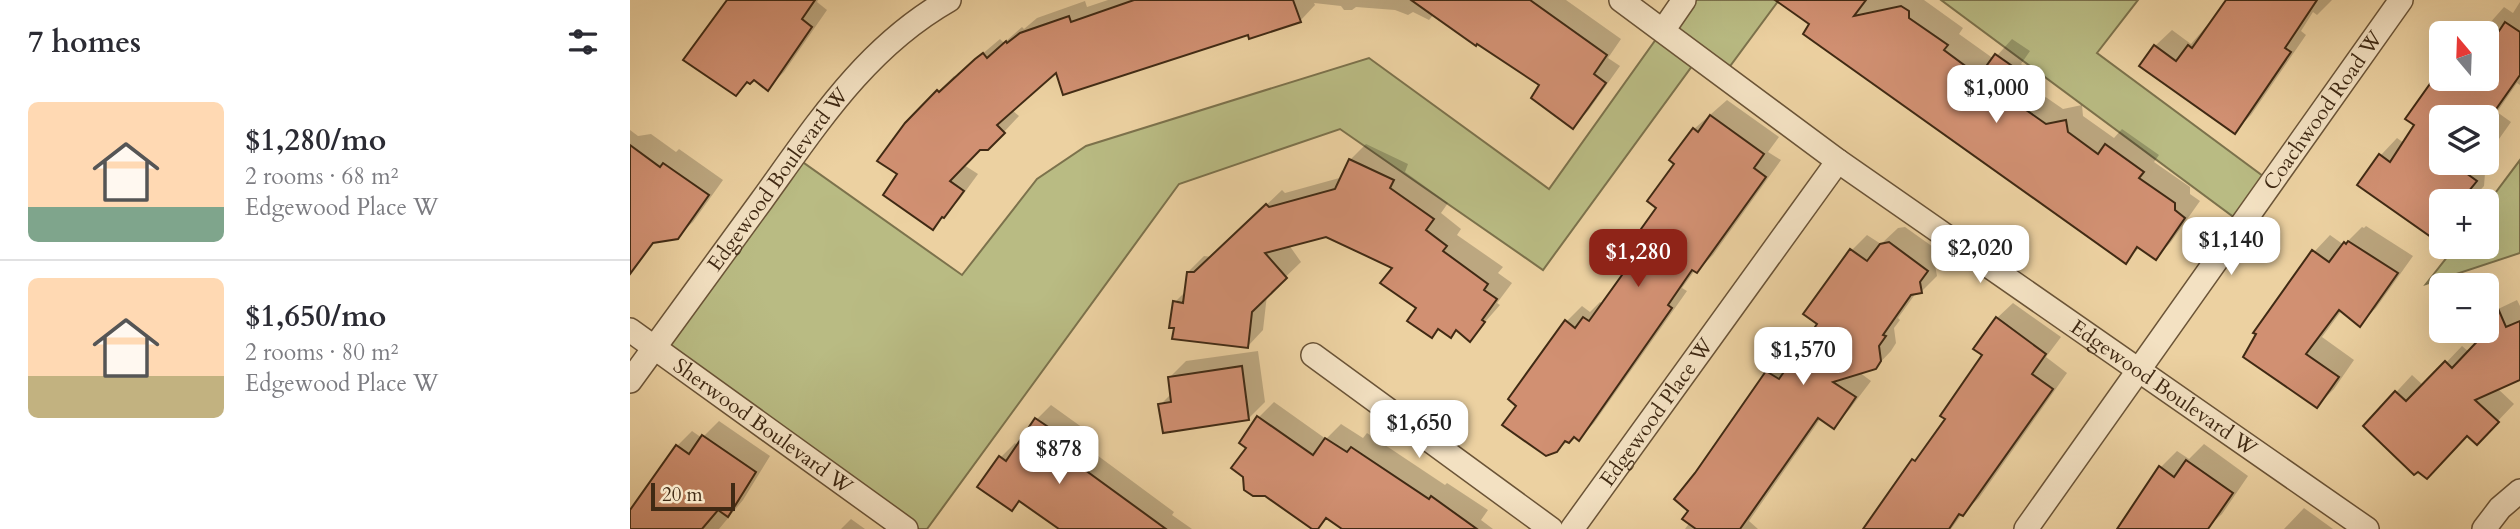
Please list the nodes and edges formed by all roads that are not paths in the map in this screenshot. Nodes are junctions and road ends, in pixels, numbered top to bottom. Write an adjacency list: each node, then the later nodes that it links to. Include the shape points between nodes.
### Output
1 (949, 0): 8 (street, Edgewood Boulevard W, via 881,48 840,94)
2 (1621, 0): 5 (street, Edgewood Boulevard W)
3 (1684, 0): 5 (street)
4 (2401, 0): 10 (street, Coachwood Road W)
5 (1664, 29): 6 (street, Edgewood Boulevard W)
6 (1838, 161): 10 (street, Edgewood Boulevard W); 15 (street, Edgewood Place W)
7 (630, 330): 8 (street, Sherwood Boulevard W)
8 (654, 348): 11 (street, Edgewood Boulevard W); 13 (street, Sherwood Boulevard W)
9 (1313, 355): 14 (street)
10 (2139, 369): 16 (street, Coachwood Road W); 17 (street, Edgewood Boulevard W)
11 (630, 381)
12 (2520, 491): 18 (street)
13 (906, 529)
14 (1551, 529)
15 (1572, 529)
16 (2026, 529)
17 (2367, 529)
18 (2484, 529)

